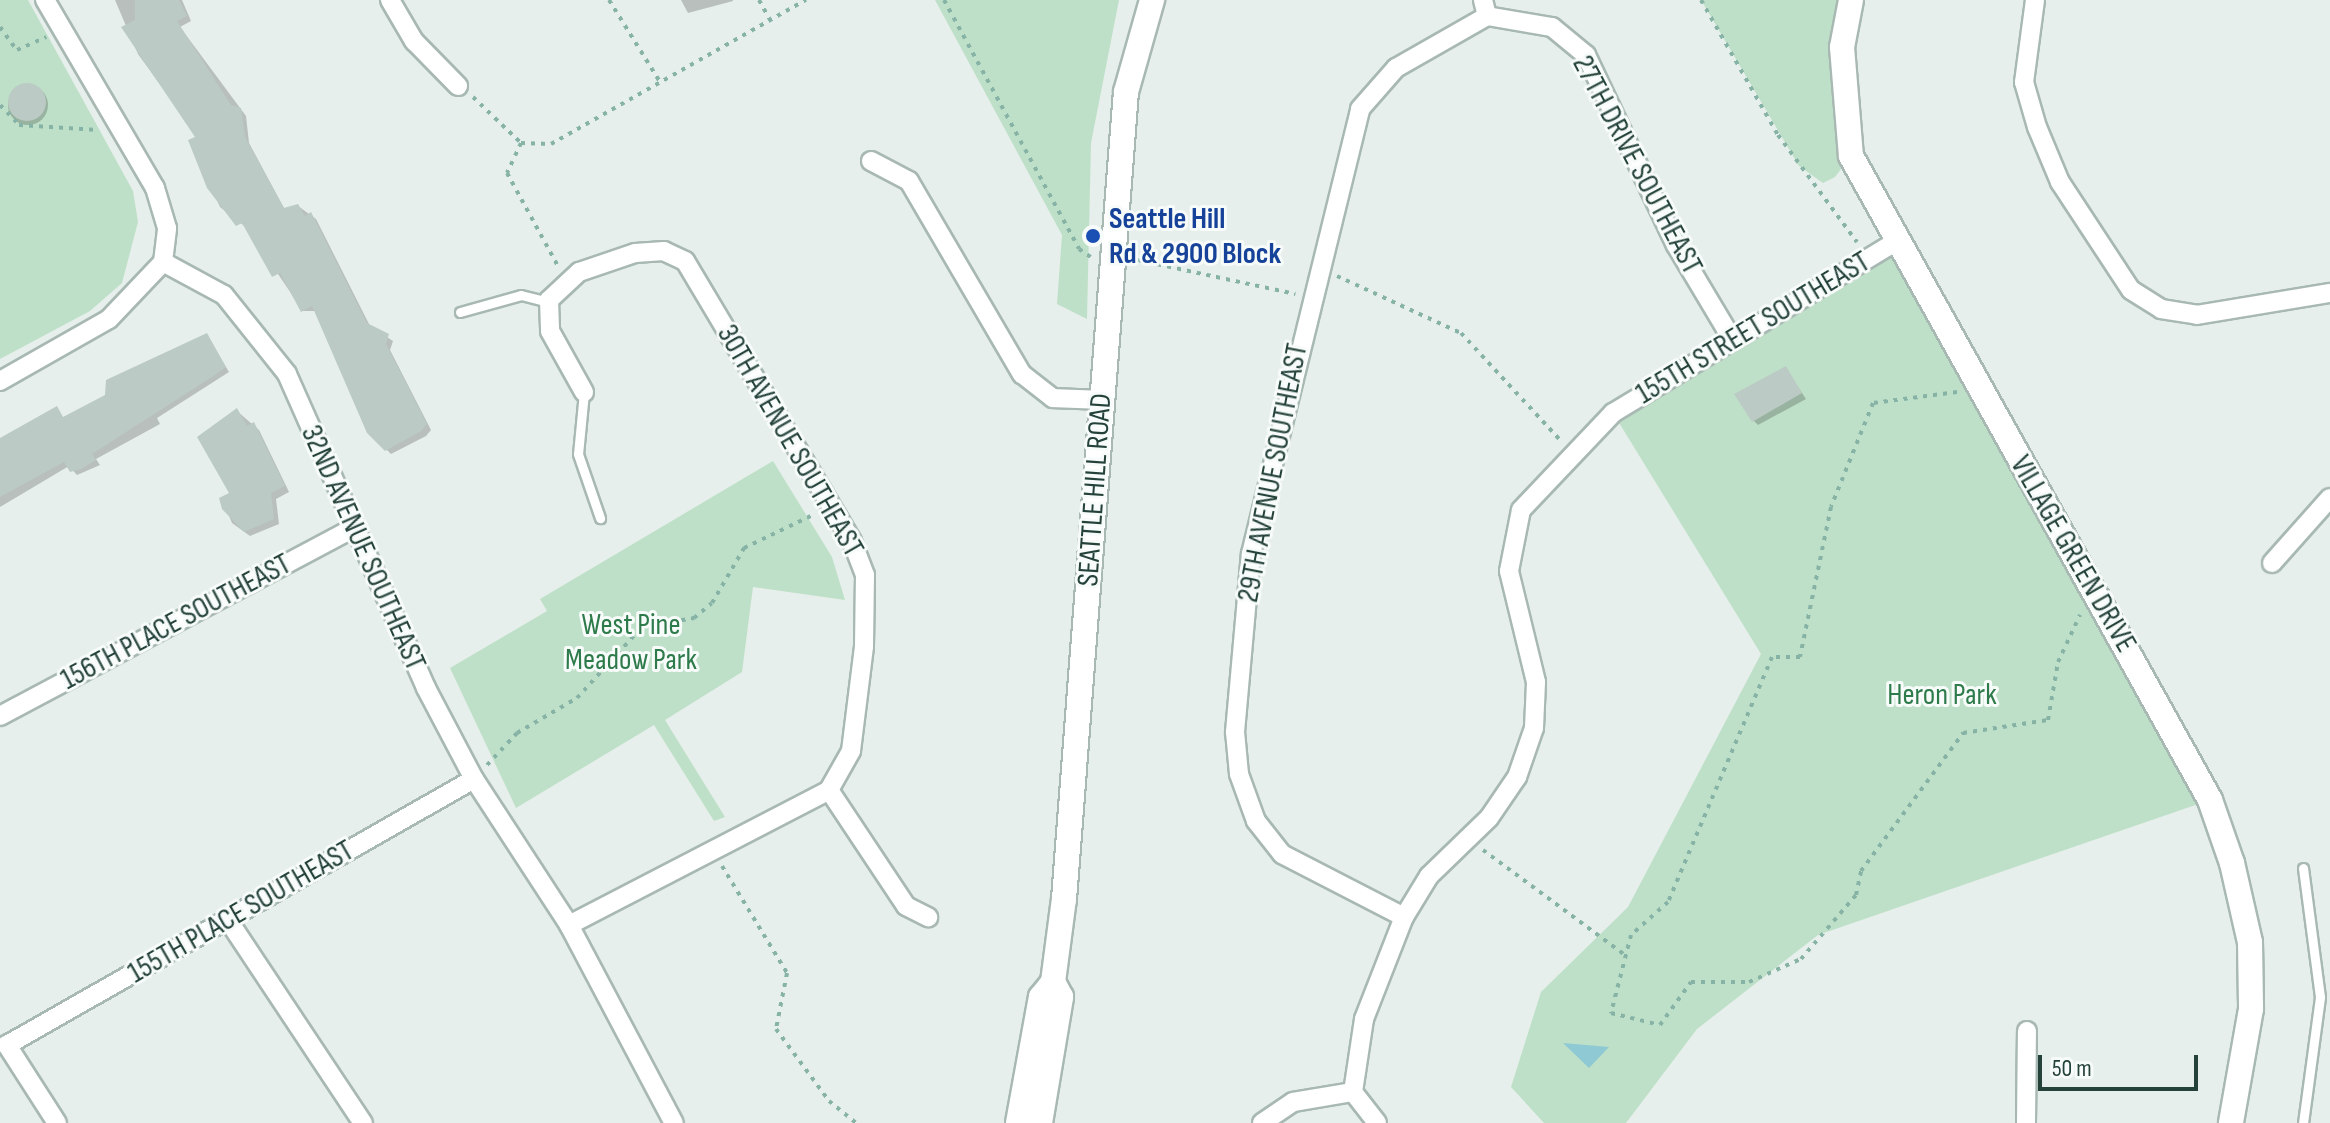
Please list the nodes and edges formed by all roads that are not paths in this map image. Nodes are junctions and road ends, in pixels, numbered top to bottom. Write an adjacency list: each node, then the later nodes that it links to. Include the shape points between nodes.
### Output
1 (45, 0): 10 (street, via 155,188 167,228)
2 (390, 0): 7 (street, via 414,41)
3 (1152, 0): 17 (main road, SEATTLE HILL ROAD, via 1126,92)
4 (1851, 0): 9 (main road, VILLAGE GREEN DRIVE, via 1842,47 1851,156)
5 (2035, 0): 11 (street, via 2024,82 2037,127 2060,182 2131,290 2161,309 2197,315)
6 (1485, 8): 14 (street, 27TH DRIVE SOUTHEAST, via 1552,27 1586,55 1676,245); 27 (street, 29TH AVENUE SOUTHEAST, via 1396,68 1360,109 1316,267 1251,554 1235,732 1239,774 1256,821 1282,854)
7 (458, 86)
8 (871, 161): 17 (street, via 909,181 1022,374 1053,398)
9 (1894, 243): 14 (street, 155TH STREET SOUTHEAST); 42 (main road, VILLAGE GREEN DRIVE, via 2210,800 2232,863 2250,942 2251,1009)
10 (163, 262): 15 (street, via 109,319); 20 (street, 32ND AVENUE SOUTHEAST, via 224,295 260,335 287,374)
11 (2330, 293)
12 (549, 302): 13 (lane, via 521,295); 16 (street, via 550,331); 24 (street, 30TH AVENUE SOUTHEAST, via 569,281 635,253 664,251 685,261 831,506 865,575 851,751)
13 (460, 312)
14 (1732, 339): 27 (street, 155TH STREET SOUTHEAST, via 1613,413 1570,451 1521,510 1509,571 1536,682 1534,728 1517,777 1429,876)
15 (0, 381)
16 (584, 392): 19 (lane, via 578,454)
17 (1102, 400): 30 (main road, SEATTLE HILL ROAD)
18 (2330, 498): 21 (street)
19 (600, 518)
20 (353, 528): 22 (street, 156TH PLACE SOUTHEAST); 23 (street, 32ND AVENUE SOUTHEAST)
21 (2272, 563)
22 (0, 716)
23 (474, 779): 28 (street, 155TH PLACE SOUTHEAST); 29 (street, 32ND AVENUE SOUTHEAST)
24 (829, 790): 26 (street, via 906,906); 29 (street)
25 (2303, 868): 43 (lane, via 2320,997)
26 (928, 917)
27 (1404, 917): 33 (street, 155TH STREET SOUTHEAST, via 1364,1019)
28 (228, 920): 32 (street, 155TH PLACE SOUTHEAST); 35 (street)
29 (569, 925): 36 (street, 32ND AVENUE SOUTHEAST)
30 (1053, 982): 37 (main road, SEATTLE HILL ROAD, via 1041,997); 38 (main road, SEATTLE HILL ROAD, via 1061,997)
31 (2027, 1031): 41 (street)
32 (4, 1045): 34 (street)
33 (1353, 1092): 39 (street, via 1293,1102); 40 (street)
34 (57, 1123)
35 (363, 1123)
36 (674, 1123)
37 (1018, 1123)
38 (1040, 1123)
39 (1262, 1123)
40 (1377, 1123)
41 (2026, 1123)
42 (2231, 1123)
43 (2303, 1123)

